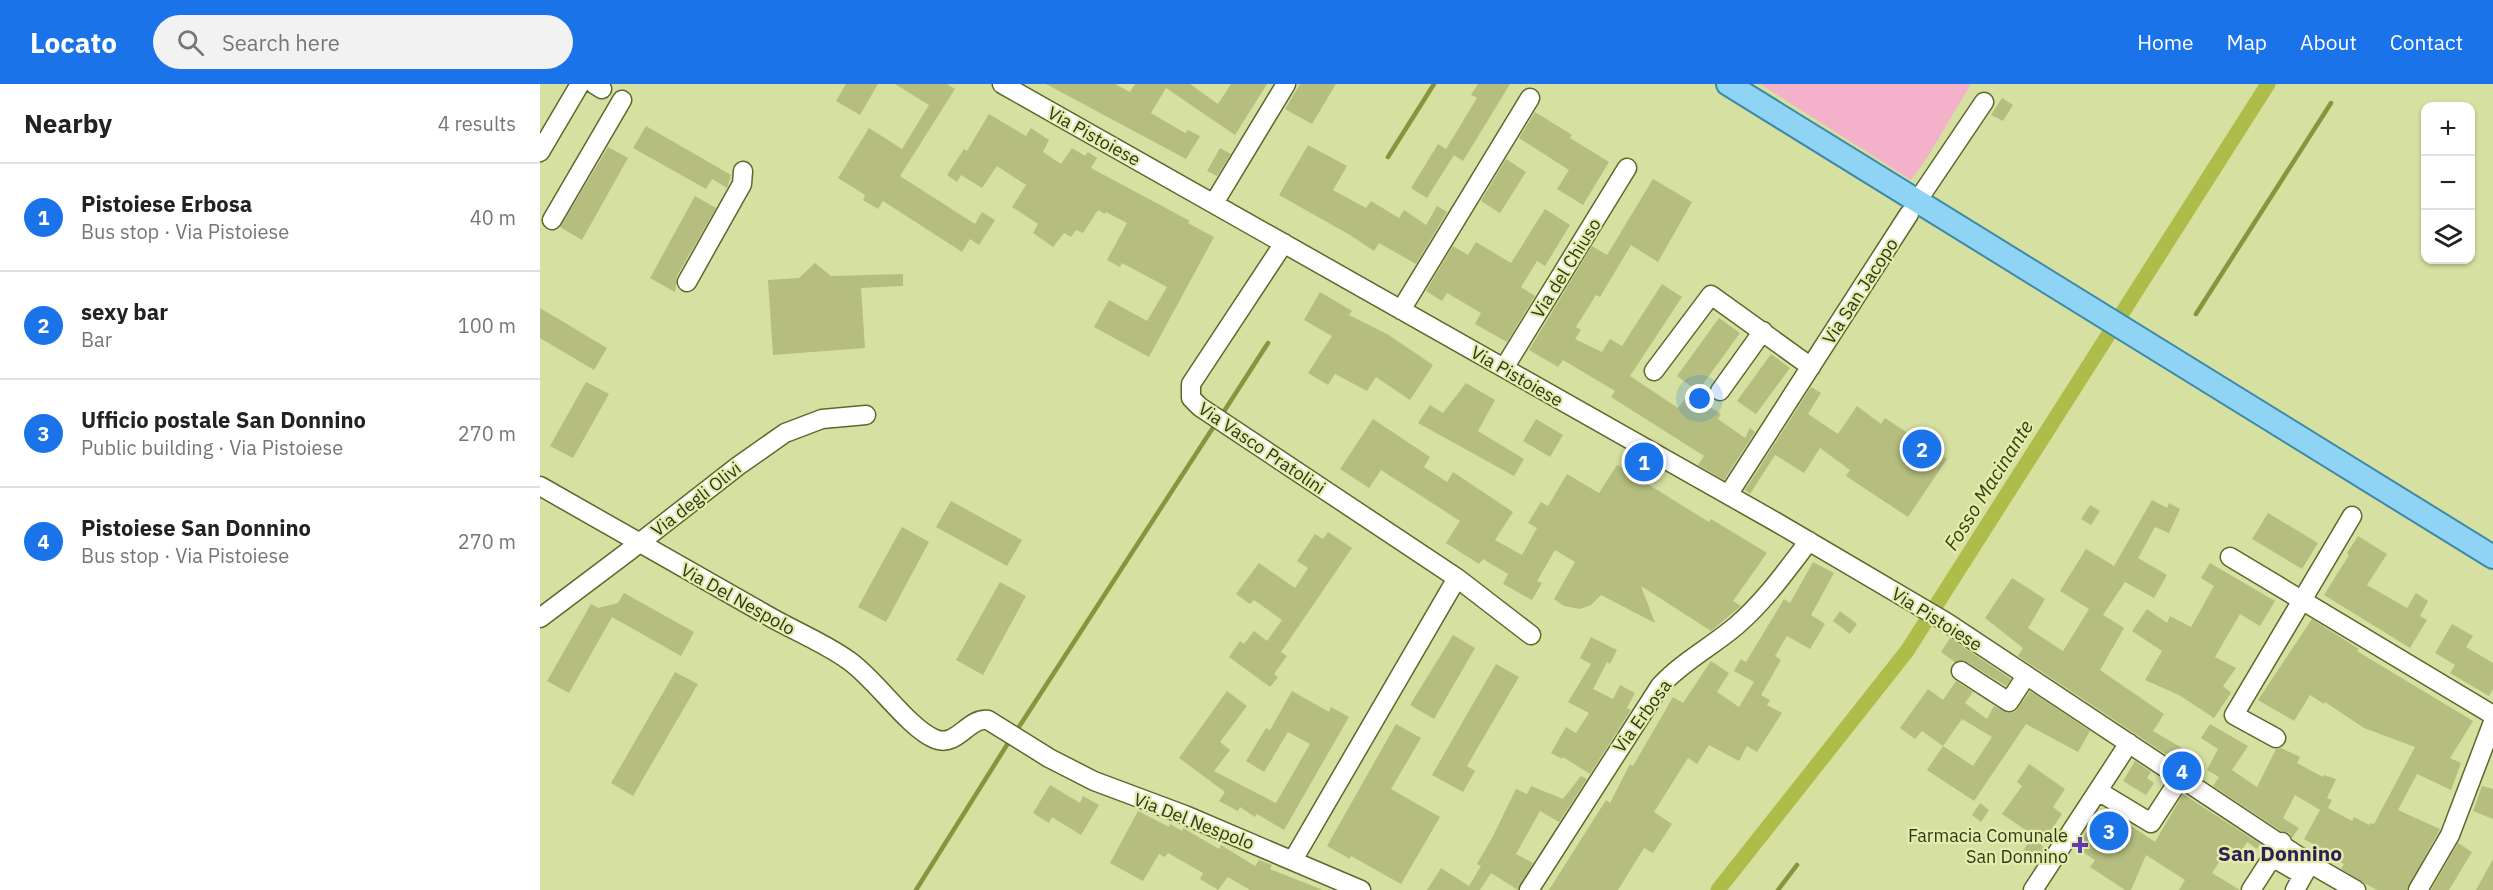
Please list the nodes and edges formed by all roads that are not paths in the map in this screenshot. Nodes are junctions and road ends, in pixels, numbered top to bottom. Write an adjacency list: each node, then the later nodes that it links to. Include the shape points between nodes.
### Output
1 (580, 84): 8 (street)
2 (1002, 84): 12 (street, Via Pistoiese)
3 (1286, 84): 12 (street)
4 (1728, 84): 30 (main road)
5 (1530, 98): 17 (street)
6 (622, 100): 14 (street)
7 (1984, 102): 11 (street)
8 (540, 152)
9 (1627, 168): 20 (street, Via del Chiuso)
10 (743, 171): 16 (street, via 742,183)
11 (1924, 191)
12 (1214, 203): 15 (street, Via Pistoiese)
13 (1909, 214): 19 (street, Via San Jacopo)
14 (552, 220)
15 (1284, 243): 17 (street, Via Pistoiese); 31 (street, Via Vasco Pratolini, via 1191,384 1193,401)
16 (687, 282)
17 (1401, 310): 20 (street, Via Pistoiese)
18 (1763, 331): 19 (street); 21 (street, via 1711,295); 22 (street)
19 (1811, 367): 25 (street, Via San Jacopo)
20 (1504, 368): 25 (street, Via Pistoiese)
21 (1654, 371)
22 (1720, 391)
23 (866, 415): 28 (street, Via degli Olivi, via 822,419 785,433)
24 (540, 486): 28 (street, Via Del Nespolo)
25 (1728, 495): 27 (street, Via Pistoiese)
26 (2352, 516): 32 (street)
27 (1809, 541): 36 (street, Via Pistoiese, via 1946,622); 47 (street, Via Erbosa, via 1766,597 1660,686)
28 (639, 543): 33 (street, Via degli Olivi); 44 (street, Via Del Nespolo, via 848,659 935,739 952,739 981,720 992,723 1102,785)
29 (2230, 557): 32 (street)
30 (2493, 557)
31 (1456, 578): 34 (street, Via Vasco Pratolini); 44 (street)
32 (2302, 600): 37 (street); 39 (street, via 2234,715)
33 (540, 618)
34 (1532, 635)
35 (1961, 671): 36 (street, Via Pistoiese, via 2009,702)
36 (2026, 676): 40 (street, Via Pistoiese)
37 (2493, 715)
38 (2493, 722): 51 (street, via 2450,835)
39 (2276, 738)
40 (2129, 743): 41 (street, Via Pistoiese); 42 (street)
41 (2181, 777): 42 (street, via 2151,823); 43 (street, Via Pistoiese)
42 (2098, 791): 48 (street)
43 (2277, 850): 45 (street, Via Pistoiese); 49 (street)
44 (1293, 860): 46 (street, Via Del Nespolo)
45 (2302, 876): 50 (street, Via Pistoiese)
46 (1361, 890)
47 (1529, 890)
48 (2033, 890)
49 (2251, 890)
50 (2356, 890)
51 (2418, 890)

